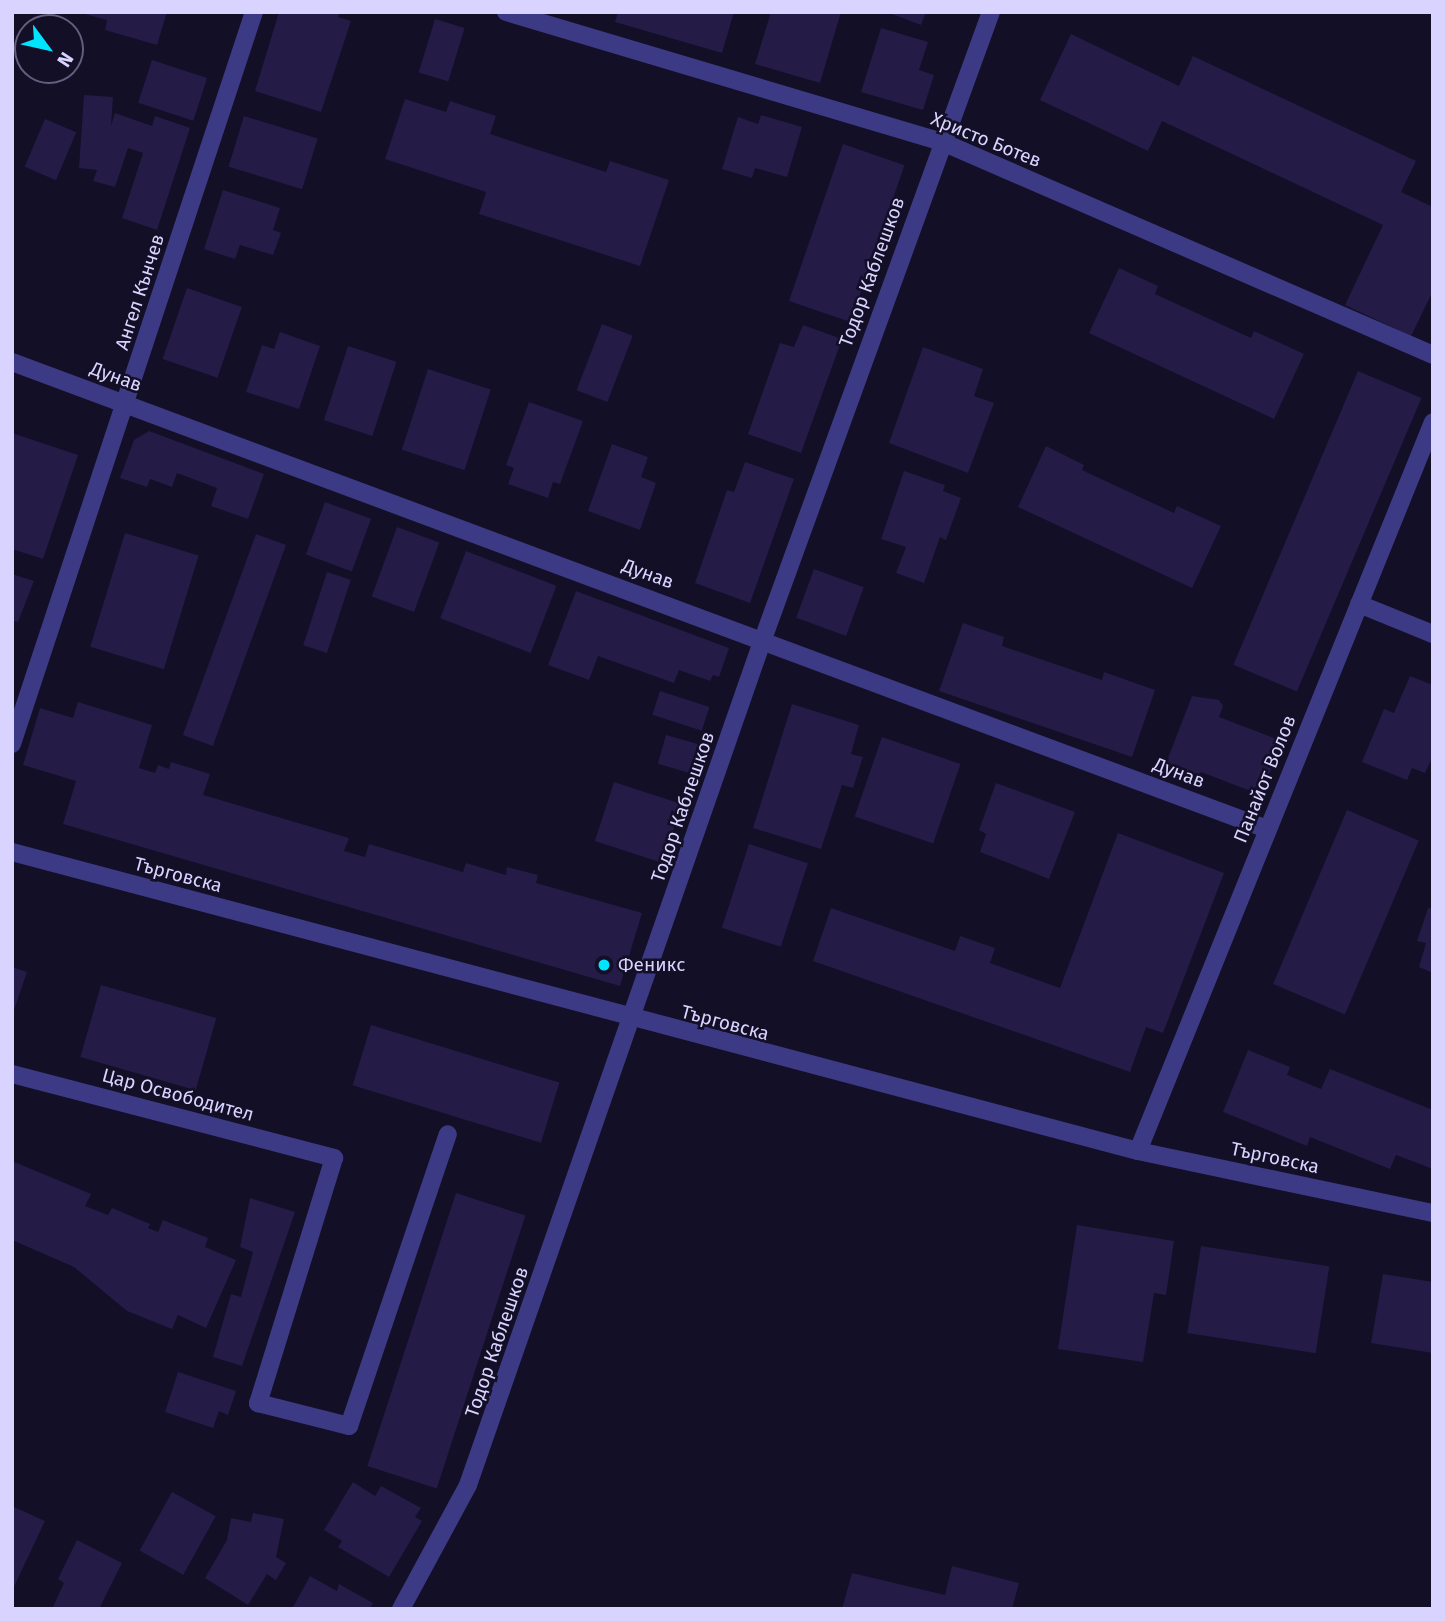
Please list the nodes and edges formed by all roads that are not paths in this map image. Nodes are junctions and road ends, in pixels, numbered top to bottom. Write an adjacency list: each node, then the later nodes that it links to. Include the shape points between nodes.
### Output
1 (254, 12): 7 (street, Ангел Кънчев)
2 (506, 12): 4 (street, Христо Ботев)
3 (991, 12): 4 (street, Тодор Каблешков)
4 (940, 142): 5 (street, Христо Ботев); 11 (street, Тодор Каблешков)
5 (1433, 355)
6 (12, 362): 7 (street, Дунав)
7 (126, 403): 11 (street, Дунав); 12 (street, Ангел Кънчев)
8 (1433, 422): 9 (street, Панайот Волов)
9 (1359, 604): 10 (street); 13 (street, Панайот Волов)
10 (1433, 634)
11 (762, 639): 13 (street, Дунав); 15 (street, Тодор Каблешков)
12 (12, 744)
13 (1267, 829): 18 (street, Панайот Волов)
14 (12, 852): 15 (street, Търговска)
15 (633, 1020): 18 (street, Търговска); 20 (street, Тодор Каблешков, via 468,1485)
16 (12, 1074): 17 (street, Цар Освободител, via 334,1158 258,1403 349,1426)
17 (448, 1134)
18 (1138, 1151): 19 (street, Търговска)
19 (1433, 1213)
20 (401, 1609)

